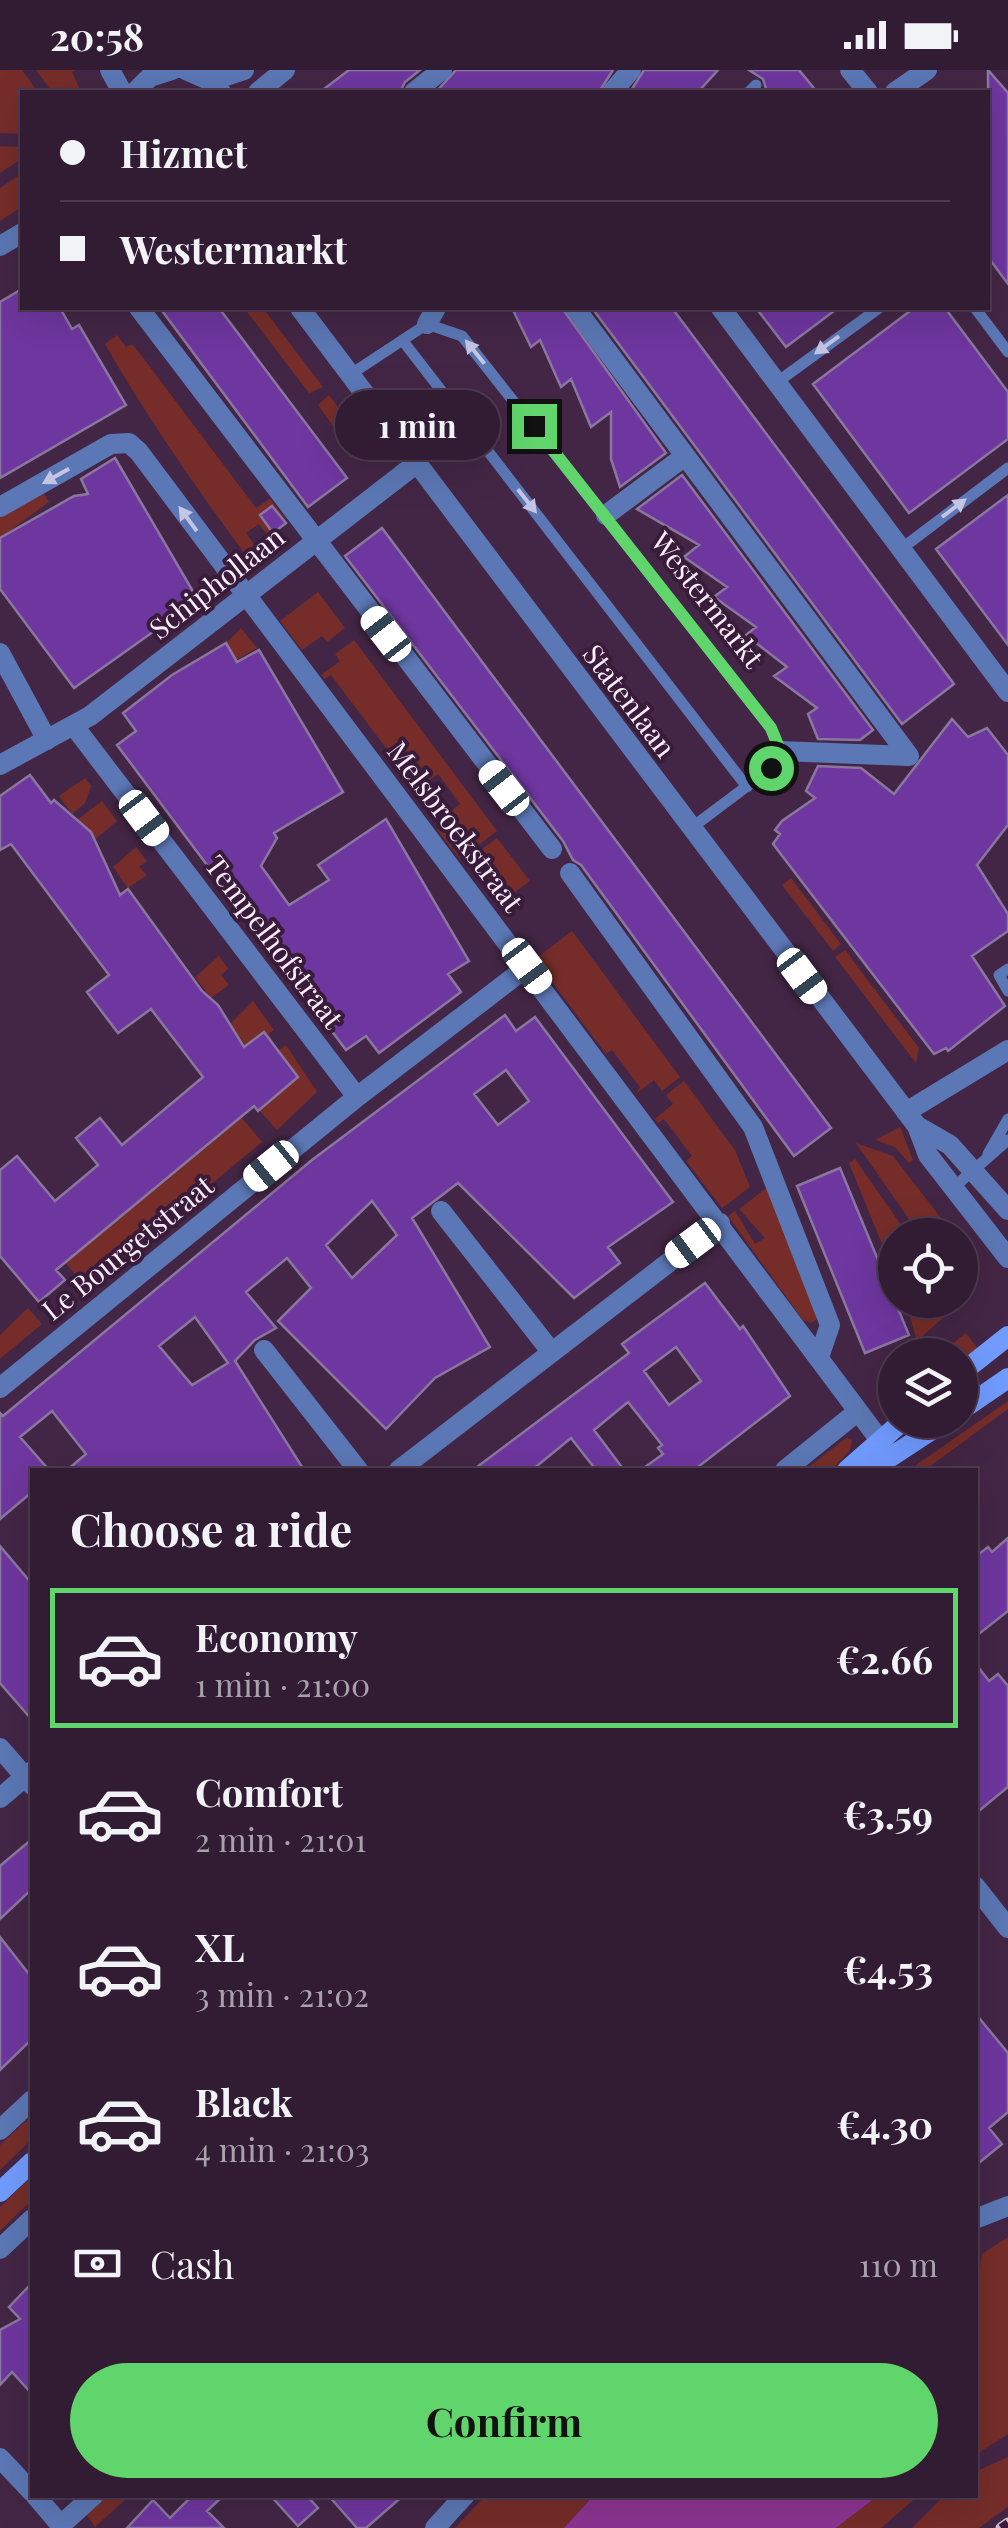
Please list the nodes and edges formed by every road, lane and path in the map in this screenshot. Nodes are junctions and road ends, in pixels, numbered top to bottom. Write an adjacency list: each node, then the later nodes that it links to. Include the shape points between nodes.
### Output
1 (169, 70): 10 (street)
2 (186, 70): 9 (street)
3 (244, 70): 9 (street)
4 (284, 70): 11 (street)
5 (442, 70): 12 (street)
6 (631, 70): 13 (street)
7 (850, 70): 14 (street)
8 (926, 70): 15 (street)
9 (216, 86)
10 (137, 90)
11 (260, 90)
12 (417, 90)
13 (614, 90)
14 (866, 90)
15 (897, 90)
16 (141, 310): 32 (street)
17 (302, 310): 25 (street, Statenlaan)
18 (576, 310): 27 (street)
19 (722, 310): 26 (street)
20 (876, 310): 26 (lane, one-way to 26)
21 (976, 310): 24 (lane)
22 (432, 316): 23 (lane, Westermarkt); 31 (lane, Westermarkt, one-way to 22, via 462,336)
23 (403, 341): 25 (lane, Westermarkt); 41 (lane, one-way to 41)
24 (1008, 352)
25 (351, 374): 28 (street, Statenlaan)
26 (776, 383): 33 (street)
27 (685, 456): 31 (street); 39 (street, via 909,756)
28 (418, 463): 32 (street, Schiphollaan); 42 (street, Statenlaan)
29 (1008, 468): 33 (lane, one-way to 29)
30 (0, 507): 34 (street, Melsbroekstraat, one-way to 30, via 129,443 111,444)
31 (606, 514): 39 (lane, Westermarkt, via 771,728)
32 (315, 542): 34 (street, Schiphollaan); 43 (street)
33 (901, 548): 36 (street)
34 (245, 598): 37 (street, Schiphollaan); 45 (street, Melsbroekstraat)
35 (0, 653): 38 (street)
36 (1008, 692)
37 (74, 726): 38 (street, Schiphollaan); 49 (street, Tempelhofstraat)
38 (47, 740): 40 (street, Schiphollaan)
39 (780, 750): 41 (lane, via 771,768)
40 (0, 765)
41 (747, 787): 42 (lane)
42 (690, 828): 50 (street, Statenlaan)
43 (552, 849)
44 (570, 873): 62 (street, via 754,1127 830,1325)
45 (527, 966): 49 (street, Le Bourgetstraat); 57 (street, Melsbroekstraat)
46 (1008, 968): 47 (lane, via 998,974)
47 (1008, 991)
48 (1008, 1050): 50 (street)
49 (356, 1097): 65 (street, Le Bourgetstraat)
50 (912, 1119): 53 (street, Statenlaan); 54 (street, Statenlaan, via 928,1155)
51 (1008, 1119): 53 (lane)
52 (1008, 1140): 53 (lane)
53 (978, 1166): 54 (lane); 55 (street, Statenlaan)
54 (954, 1188): 58 (street, Statenlaan)
55 (1008, 1210)
56 (441, 1211): 61 (street)
57 (720, 1223): 61 (street); 62 (street, Melsbroekstraat)
58 (1008, 1258)
59 (1008, 1336): 63 (street)
60 (264, 1350): 71 (street)
61 (550, 1350): 72 (street)
62 (819, 1356): 67 (street, Melsbroekstraat)
63 (978, 1360)
64 (1008, 1378): 66 (street)
65 (0, 1388)
66 (978, 1399)
67 (857, 1412): 70 (street, Melsbroekstraat); 73 (street)
68 (893, 1438): 70 (street)
69 (909, 1438): 70 (street)
70 (886, 1449): 74 (street); 75 (street)
71 (356, 1468)
72 (402, 1468)
73 (787, 1468)
74 (851, 1468)
75 (872, 1468)
76 (0, 1748): 77 (street)
77 (30, 1777): 78 (street)
78 (0, 1798)
79 (978, 1890): 80 (street)
80 (1008, 1928)
81 (30, 2102): 82 (street)
82 (0, 2130)
83 (30, 2164): 84 (street)
84 (0, 2192)
85 (1008, 2206): 86 (street)
86 (978, 2218)
87 (30, 2221): 88 (street)
88 (0, 2250)
89 (0, 2458): 90 (street)
90 (30, 2490)
91 (37, 2498): 94 (street)
92 (91, 2498): 94 (street)
93 (462, 2498): 95 (street)
94 (62, 2527)
95 (435, 2528)

